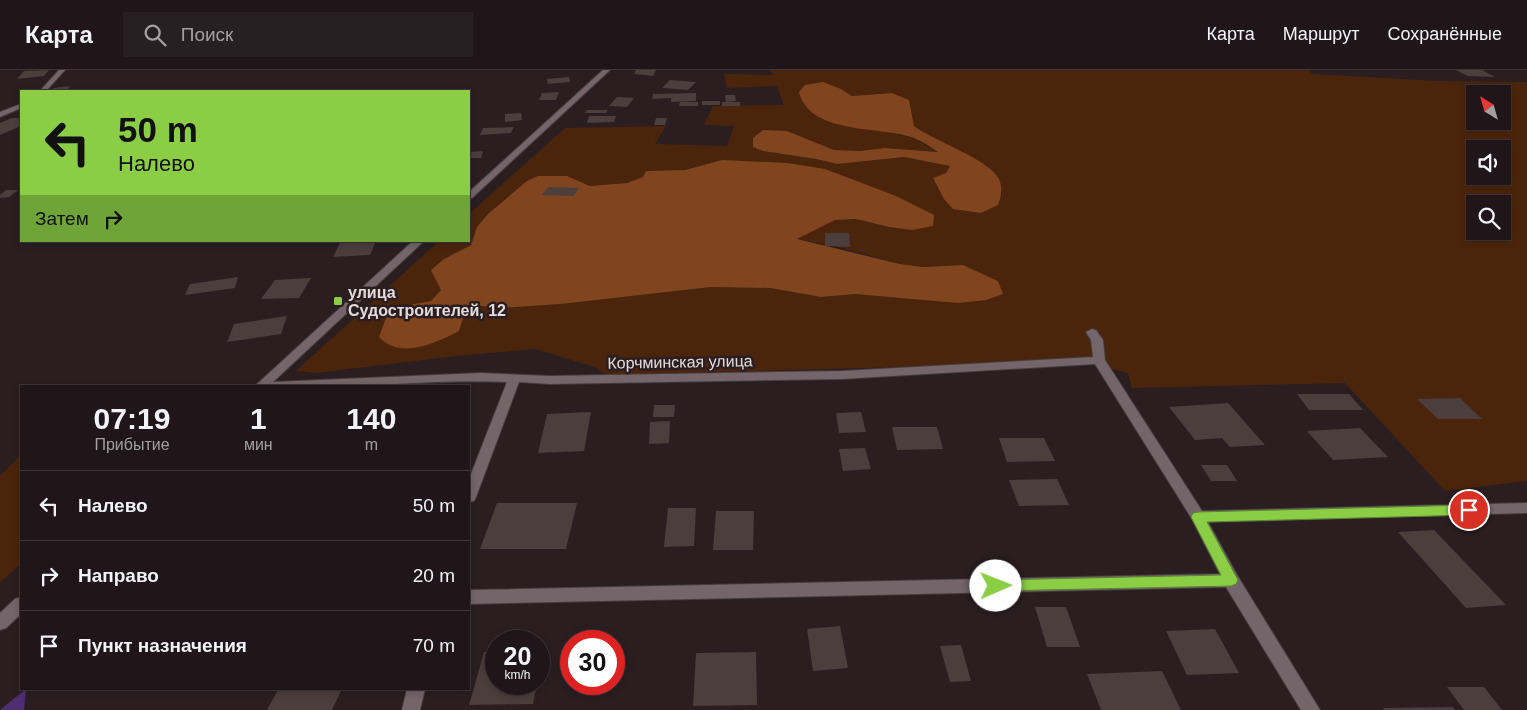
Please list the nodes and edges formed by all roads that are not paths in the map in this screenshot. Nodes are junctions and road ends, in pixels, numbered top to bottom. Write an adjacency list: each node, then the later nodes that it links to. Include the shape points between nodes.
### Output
1 (62, 70): 3 (street)
2 (607, 70): 6 (street)
3 (44, 90)
4 (20, 106): 5 (street)
5 (0, 115)
6 (470, 195)
7 (419, 242): 11 (street)
8 (1092, 332): 9 (street)
9 (1099, 360): 10 (street, Корчминская улица, via 842,375); 15 (street)
10 (515, 378): 12 (street, Корчминская улица); 13 (street)
11 (262, 385)
12 (285, 385)
13 (470, 494)
14 (1527, 508): 15 (street)
15 (1198, 517): 16 (street)
16 (1231, 580): 17 (street); 22 (street)
17 (470, 598)
18 (20, 605): 19 (street)
19 (0, 623)
20 (416, 690): 21 (street)
21 (411, 710)
22 (1311, 710)

